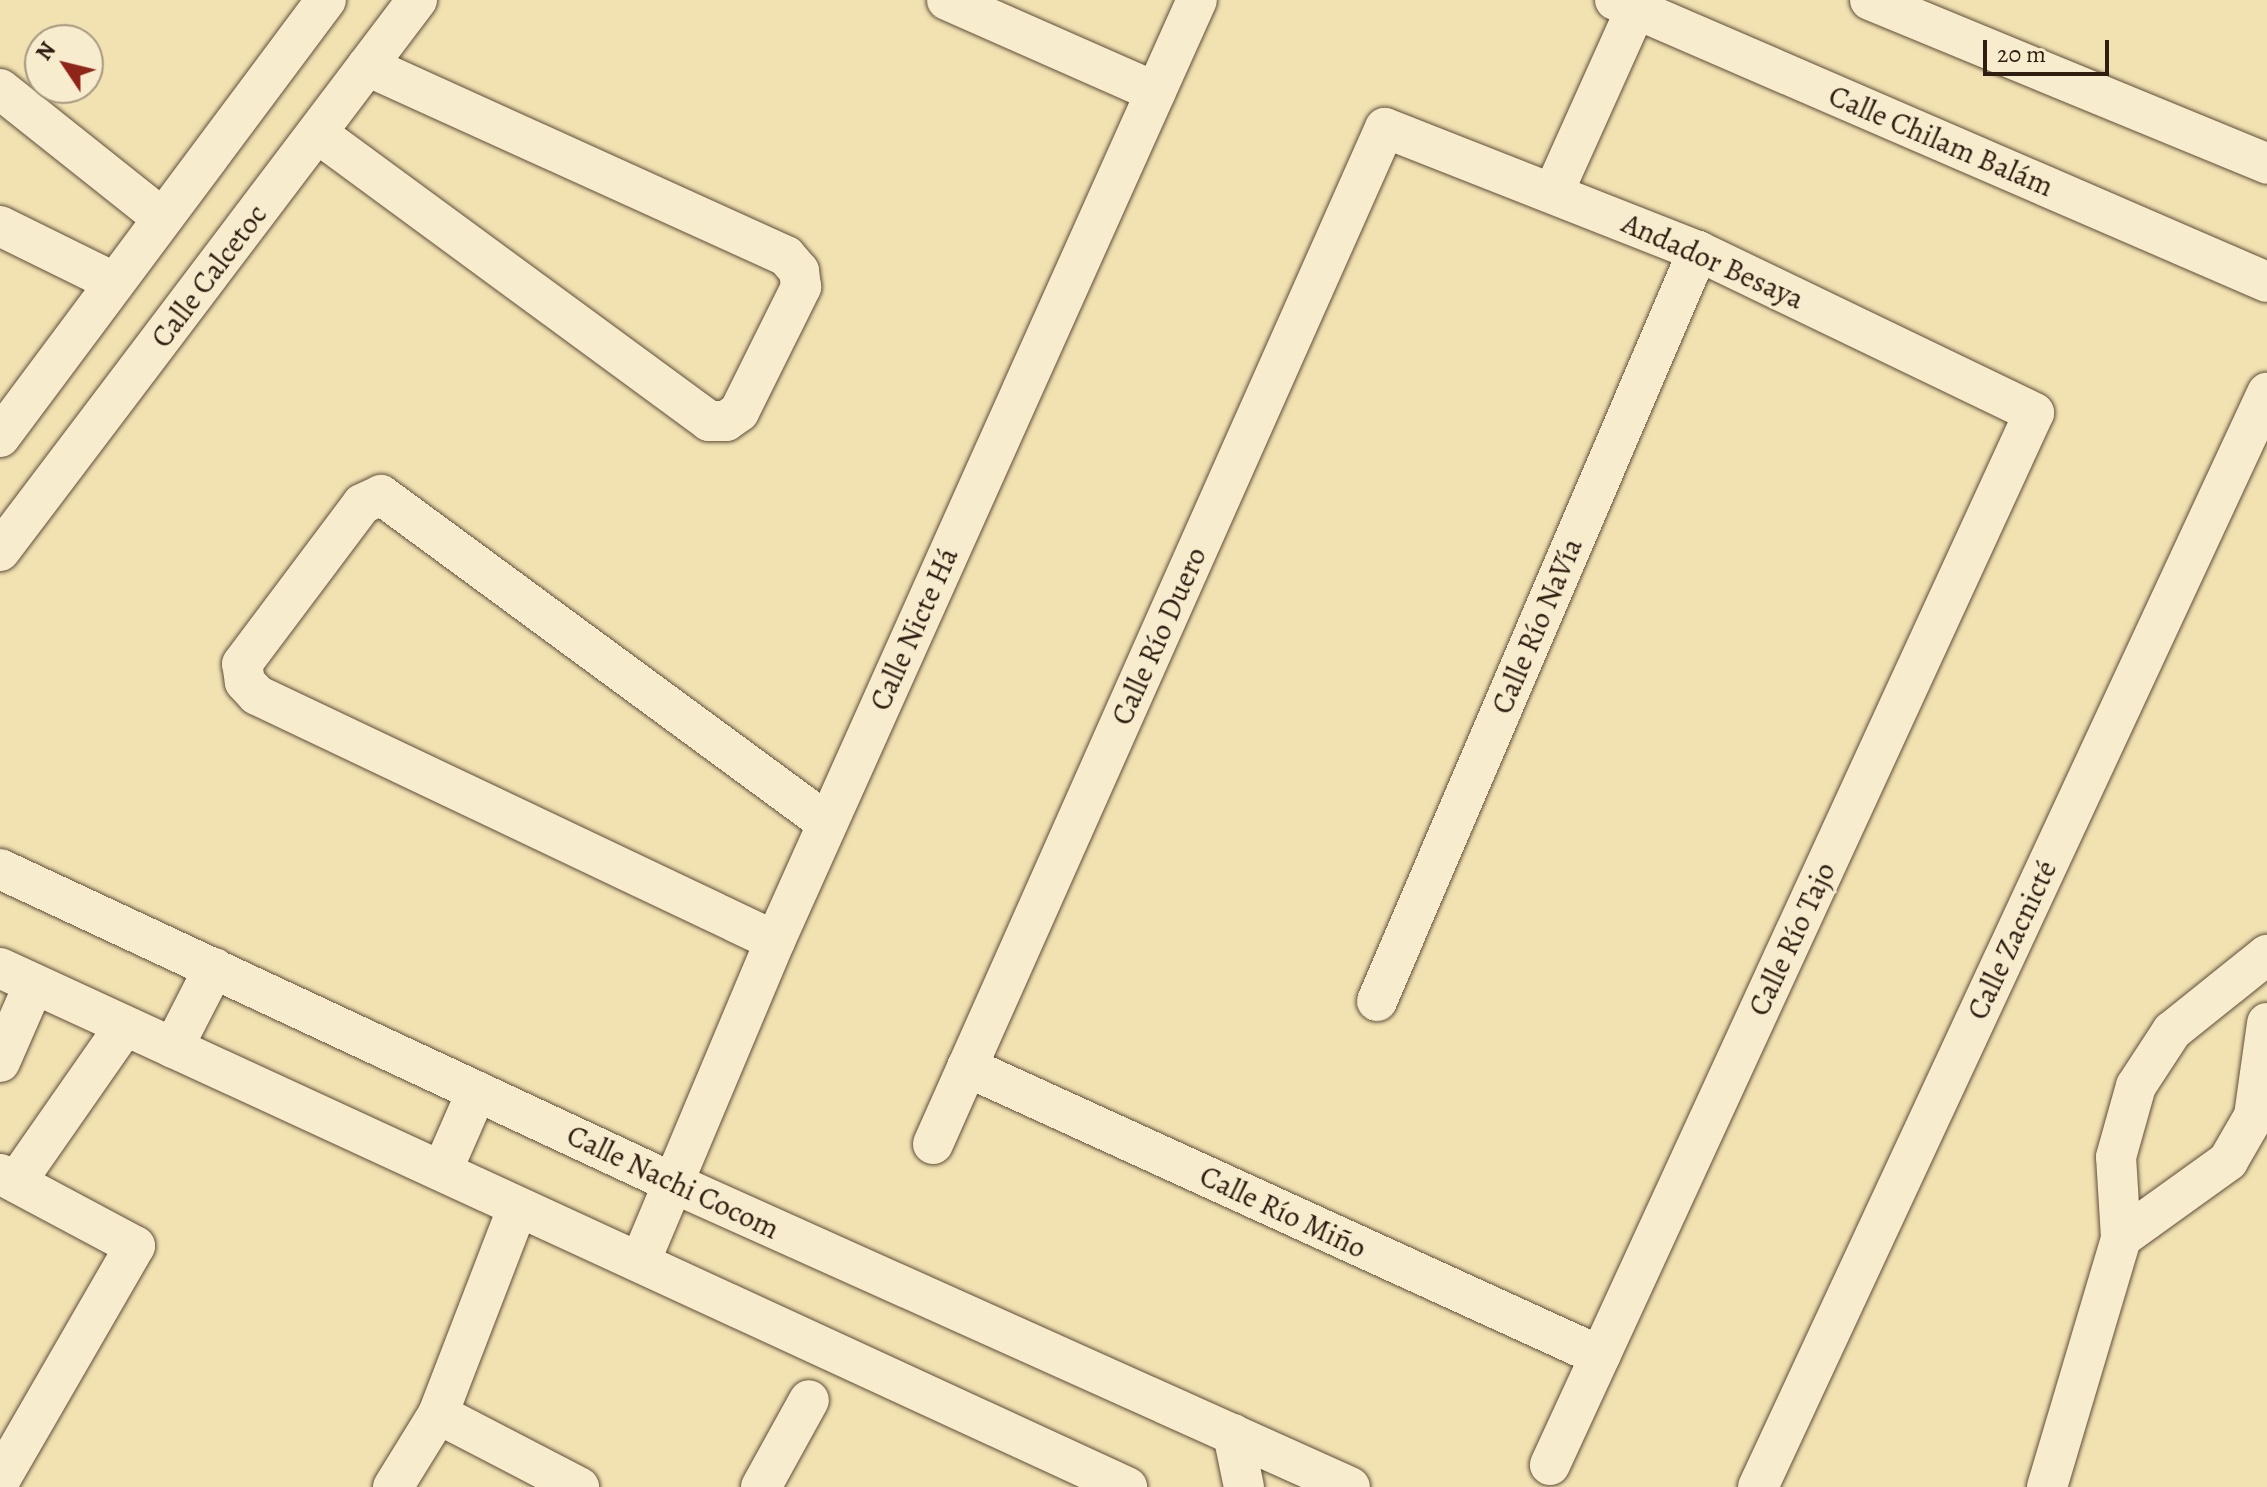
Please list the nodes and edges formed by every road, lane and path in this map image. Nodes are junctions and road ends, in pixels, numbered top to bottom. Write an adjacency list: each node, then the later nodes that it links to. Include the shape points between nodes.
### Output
1 (326, 0): 14 (street)
2 (417, 0): 7 (street, Calle Calcetoc)
3 (947, 0): 9 (street)
4 (1197, 0): 9 (street, Calle Nicte Há)
5 (1870, 0): 12 (street)
6 (1630, 3): 13 (street); 18 (street, Calle Chilam Balám)
7 (367, 66): 11 (street, Calle Calcetoc); 11 (street, via 786,256 799,271 801,287 739,412 726,421 709,421)
8 (0, 89): 14 (street)
9 (1156, 92): 23 (street, Calle Nicte Há)
10 (1385, 128): 13 (street, Andador Besaya); 34 (street, Calle Río Duero)
11 (317, 133): 22 (street, Calle Calcetoc)
12 (2267, 164)
13 (1554, 191): 16 (street, Andador Besaya)
14 (162, 218): 17 (street)
15 (0, 226): 17 (street)
16 (1698, 251): 20 (street, Andador Besaya); 29 (street, Calle Río NaVía)
17 (114, 282): 21 (street)
18 (2267, 282)
19 (2267, 393): 55 (street, Calle Zacnicté)
20 (2034, 413): 43 (street, Calle Río Tajo)
21 (0, 437)
22 (0, 551)
23 (827, 823): 25 (street, Calle Nicte Há); 25 (street, via 381,495 362,504 242,664 245,682 257,695)
24 (0, 869): 27 (street, Calle Nachi Cocom)
25 (775, 941): 39 (street, Calle Nicte Há)
26 (2267, 955): 41 (street, via 2172,1031 2136,1086 2116,1157)
27 (214, 968): 32 (street); 35 (street, Calle Nachi Cocom)
28 (17, 976): 31 (street); 33 (street)
29 (1377, 1001)
30 (2267, 1023): 41 (street, via 2254,1116 2228,1161)
31 (125, 1026): 32 (street); 38 (street)
32 (173, 1048): 37 (street)
33 (0, 1062)
34 (967, 1067): 36 (street, Calle Río Duero); 43 (street, Calle Río Miño)
35 (477, 1091): 37 (street); 39 (street, Calle Nachi Cocom)
36 (933, 1144)
37 (442, 1171): 40 (street)
38 (8, 1178): 48 (street, via 135,1246)
39 (673, 1183): 42 (street, Calle Nicte Há); 46 (street, Calle Nachi Cocom)
40 (518, 1207): 42 (street); 45 (street)
41 (2121, 1238): 56 (street)
42 (640, 1262): 52 (street)
43 (1600, 1356): 47 (street, Calle Río Tajo)
44 (809, 1400): 51 (street)
45 (438, 1414): 49 (street); 50 (street)
46 (1233, 1434): 53 (street); 54 (street, Calle Nachi Cocom)
47 (1550, 1465)
48 (0, 1480)
49 (393, 1487)
50 (579, 1487)
51 (761, 1487)
52 (1127, 1487)
53 (1244, 1487)
54 (1350, 1487)
55 (1758, 1487)
56 (2047, 1487)

